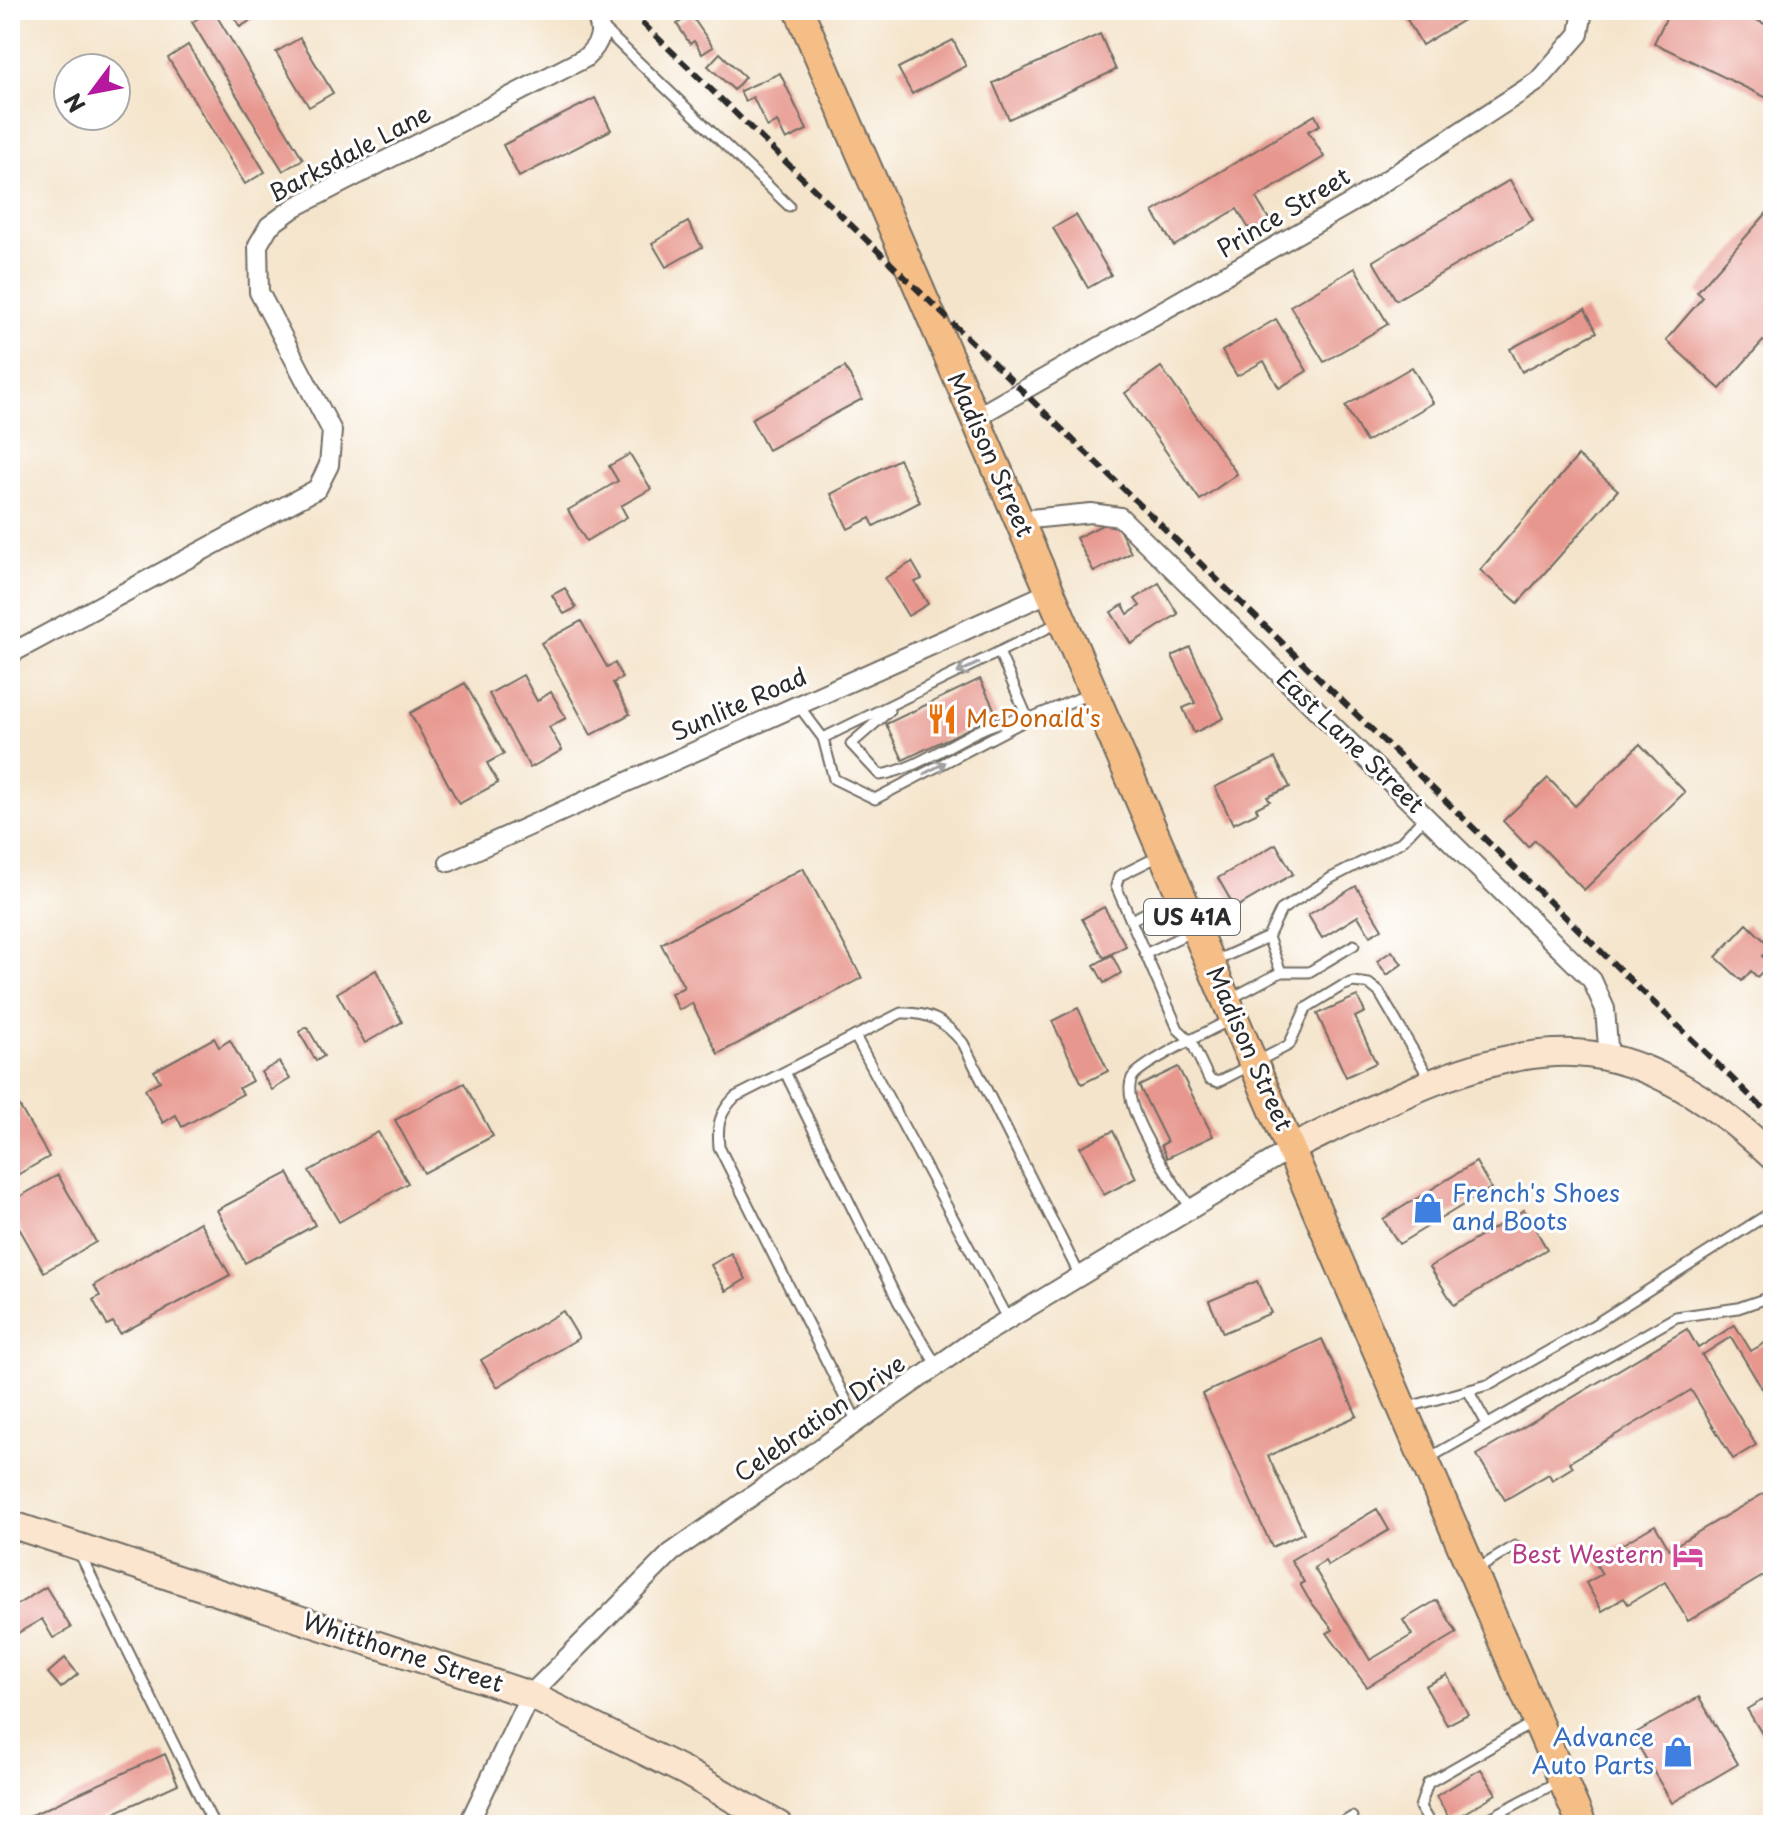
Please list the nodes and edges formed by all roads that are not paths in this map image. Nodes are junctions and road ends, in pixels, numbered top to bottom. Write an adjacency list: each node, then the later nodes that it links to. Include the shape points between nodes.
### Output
1 (799, 10): 5 (main road, Madison Street / US 41A)
2 (1583, 10): 5 (street, Prince Street, via 1579,34 1538,81 1351,203)
3 (598, 19): 4 (lane); 10 (street, Barksdale Lane, via 599,45 585,58 295,207 269,226 258,245 259,292 332,431 329,465 317,489)
4 (789, 206)
5 (973, 419): 6 (main road, Madison Street / US 41A)
6 (1020, 520): 7 (main road, Madison Street / US 41A); 16 (street, East Lane Street, via 1091,513 1120,517)
7 (1050, 592): 8 (main road, Madison Street / US 41A); 13 (street, Sunlite Road)
8 (1063, 621): 9 (lane); 11 (main road, Madison Street / US 41A)
9 (999, 652): 12 (lane, one-way to 12); 14 (lane)
10 (10, 654)
11 (1094, 693): 14 (lane); 17 (main road, Madison Street / US 41A)
12 (904, 699): 14 (lane, via 851,744 880,775 905,771 1007,718); 15 (lane)
13 (798, 705): 15 (lane); 18 (street, Sunlite Road)
14 (1028, 719): 15 (lane, one-way to 14, via 834,779 875,799)
15 (823, 738)
16 (1426, 817): 22 (lane, via 1401,842 1281,910); 30 (street, East Lane Street, via 1592,980 1605,1009)
17 (1164, 853): 19 (main road, Madison Street / US 41A); 20 (lane, via 1119,876 1116,886)
18 (449, 862)
19 (1182, 895): 20 (lane); 21 (main road, Madison Street / US 41A)
20 (1131, 920): 24 (lane)
21 (1197, 929): 24 (lane); 25 (main road, Madison Street / US 41A)
22 (1268, 937): 25 (lane); 26 (lane)
23 (1354, 945): 26 (lane, via 1309,972)
24 (1145, 954): 29 (lane, via 1178,1029)
25 (1211, 962): 27 (main road, Madison Street / US 41A)
26 (1281, 972): 27 (lane)
27 (1232, 1009): 29 (lane); 31 (main road, Madison Street / US 41A)
28 (855, 1036): 32 (lane); 38 (lane, via 901,1013 922,1012 945,1023 963,1043); 40 (lane)
29 (1191, 1041): 31 (lane, via 1209,1079 1218,1082); 36 (lane, via 1133,1076 1130,1090 1145,1137)
30 (1609, 1059): 33 (street, via 1554,1053 1467,1070); 35 (street, via 1688,1088 1732,1117)
31 (1256, 1064): 33 (lane, via 1289,1045 1306,1008 1353,982 1379,992); 34 (main road, Madison Street / US 41A)
32 (785, 1072): 41 (lane, via 899,1303); 44 (lane, via 735,1097 722,1110 719,1147)
33 (1432, 1084): 34 (street)
34 (1292, 1148): 36 (street, Celebration Drive); 43 (main road, Madison Street / US 41A)
35 (1773, 1157)
36 (1192, 1209): 38 (street, Celebration Drive)
37 (1773, 1211): 42 (lane, via 1592,1326)
38 (1080, 1276): 40 (street, Celebration Drive)
39 (1773, 1296): 45 (lane, via 1738,1308 1676,1317)
40 (1008, 1320): 41 (street, Celebration Drive)
41 (937, 1366): 44 (street, Celebration Drive)
42 (1469, 1392): 43 (lane); 45 (lane)
43 (1404, 1408): 46 (main road, Madison Street / US 41A)
44 (857, 1422): 51 (street, Celebration Drive, via 671,1553)
45 (1487, 1424): 46 (lane)
46 (1426, 1460): 50 (main road, Madison Street / US 41A)
47 (15, 1531): 48 (street, Whitthorne Street)
48 (75, 1544): 51 (street, Whitthorne Street); 55 (lane)
49 (1515, 1546): 50 (lane)
50 (1474, 1572): 52 (main road, Madison Street / US 41A)
51 (530, 1695): 56 (street, Celebration Drive); 57 (street, Whitthorne Street)
52 (1537, 1721): 53 (main road, Madison Street / US 41A); 59 (lane, via 1428,1783 1420,1807)
53 (1562, 1780): 60 (lane); 61 (main road, Madison Street / US 41A)
54 (1352, 1817): 58 (lane)
55 (214, 1825)
56 (468, 1825)
57 (779, 1825)
58 (1339, 1825)
59 (1431, 1825)
60 (1477, 1825)
61 (1582, 1825)

